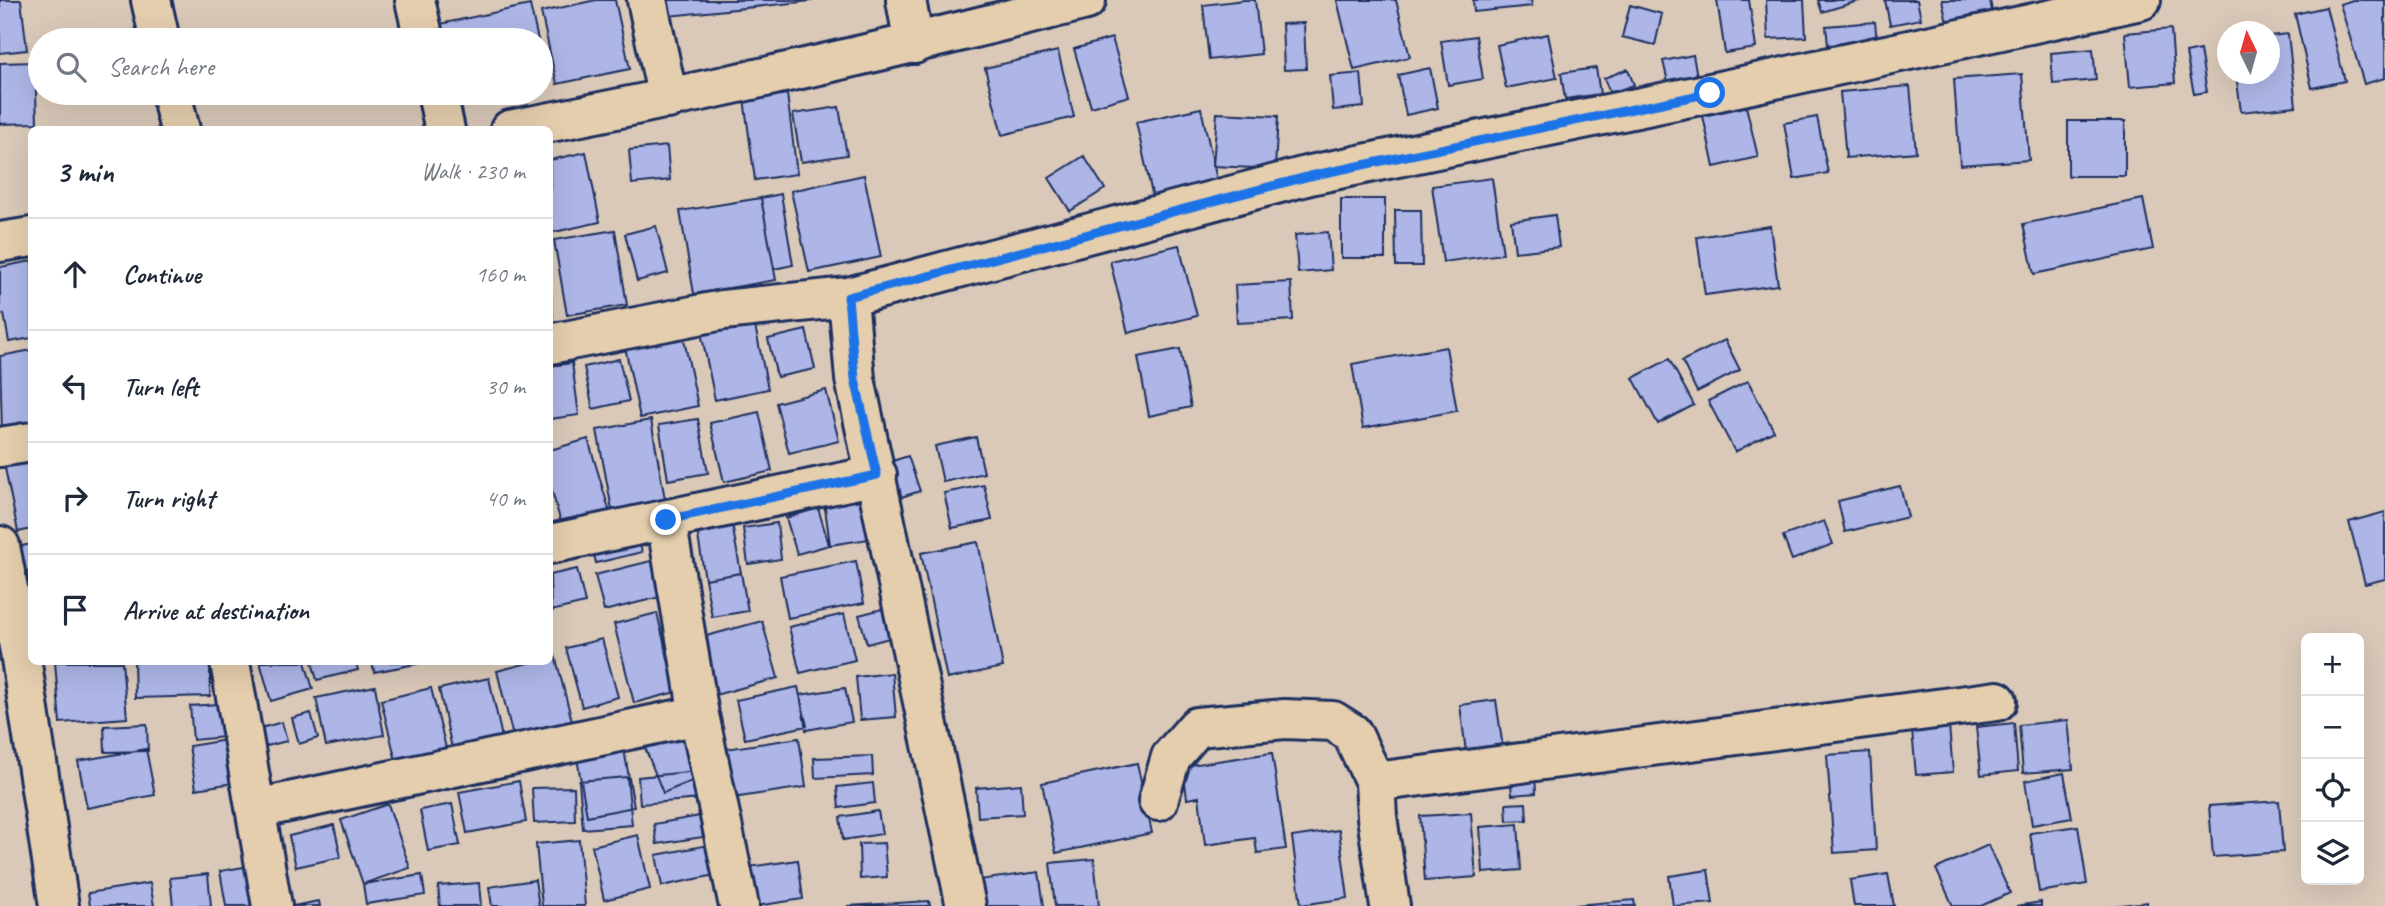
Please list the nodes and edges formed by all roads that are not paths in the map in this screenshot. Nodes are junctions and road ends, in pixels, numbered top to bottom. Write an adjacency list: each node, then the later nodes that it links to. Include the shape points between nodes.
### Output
1 (151, 0): 7 (street)
2 (415, 0): 8 (street)
3 (647, 0): 10 (street)
4 (905, 0): 9 (street)
5 (1086, 0): 9 (street)
6 (2141, 0): 18 (street, via 1310,176)
7 (157, 28)
8 (421, 28)
9 (914, 44): 10 (street)
10 (668, 99): 15 (street)
11 (175, 105): 13 (street)
12 (440, 105): 14 (street)
13 (179, 126)
14 (444, 126)
15 (530, 126)
16 (28, 238): 17 (street)
17 (0, 242)
18 (848, 297): 19 (street, via 723,310); 22 (street, via 855,379)
19 (553, 343)
20 (28, 443): 21 (street)
21 (0, 447)
22 (877, 475): 23 (street); 36 (street)
23 (666, 520): 24 (street); 29 (street)
24 (553, 543)
25 (0, 546): 26 (street)
26 (26, 650): 33 (street)
27 (231, 665): 32 (street)
28 (1997, 701): 30 (street)
29 (699, 715): 32 (street); 35 (street)
30 (1375, 782): 31 (street, via 1352,733 1333,721 1285,719 1197,727 1171,757); 37 (street)
31 (1158, 801)
32 (256, 809): 34 (street)
33 (59, 906)
34 (272, 906)
35 (739, 906)
36 (966, 906)
37 (1390, 906)

